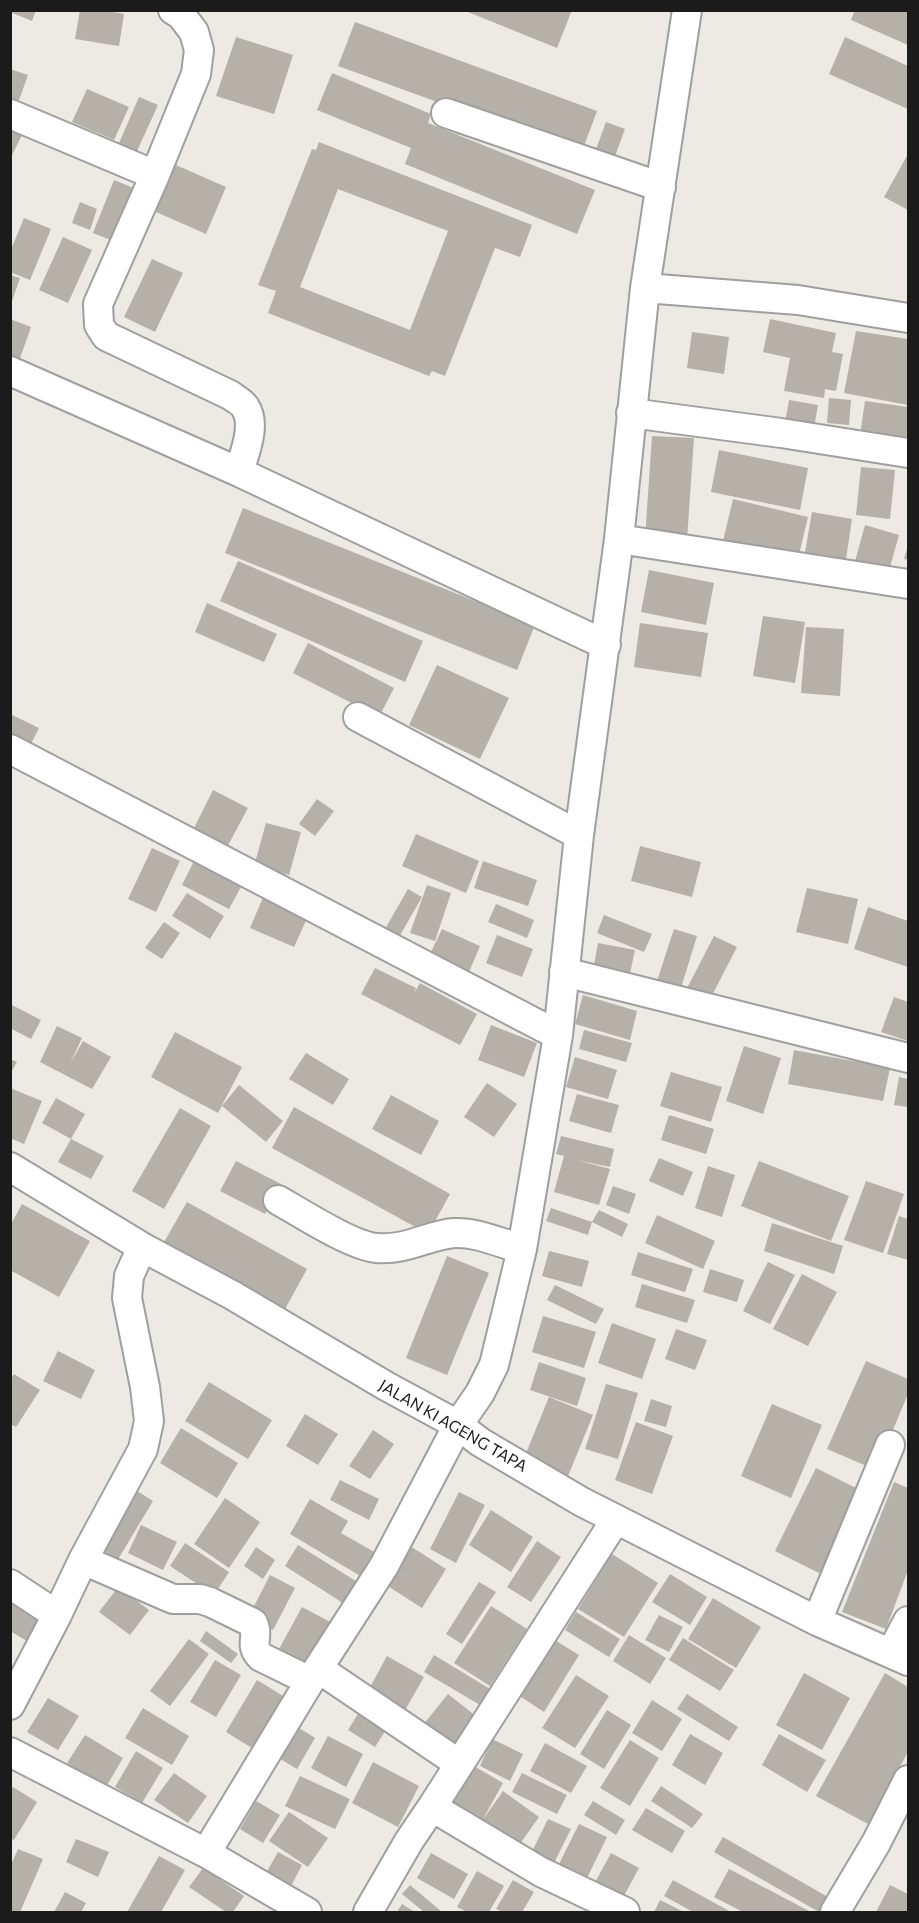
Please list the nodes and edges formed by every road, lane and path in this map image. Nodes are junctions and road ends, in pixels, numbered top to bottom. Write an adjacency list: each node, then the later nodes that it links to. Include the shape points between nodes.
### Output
1 (173, 10): 5 (street, via 194,32 199,50 195,74)
2 (687, 10): 6 (street)
3 (446, 113): 6 (street)
4 (10, 114): 5 (street)
5 (155, 175): 12 (street, via 98,304 99,325 106,336 230,395 244,406 249,418 248,435)
6 (661, 188): 7 (street)
7 (645, 288): 8 (street, via 798,300); 10 (street)
8 (909, 318)
9 (10, 371): 12 (street)
10 (631, 413): 11 (street); 13 (street)
11 (909, 453)
12 (239, 472): 15 (street)
13 (619, 539): 14 (street); 15 (street)
14 (909, 584)
15 (606, 645): 18 (street)
16 (358, 717): 18 (street)
17 (10, 749): 20 (street)
18 (579, 835): 19 (street)
19 (564, 972): 20 (street); 21 (street)
20 (558, 1035): 25 (street)
21 (909, 1058)
22 (10, 1167): 24 (street, JALAN KI AGENG TAPA)
23 (278, 1200): 25 (street, via 349,1239 377,1248 454,1233)
24 (142, 1247): 26 (street, JALAN KI AGENG TAPA); 29 (street, via 129,1276 127,1299 149,1420 143,1449)
25 (522, 1249): 26 (street, via 494,1365)
26 (458, 1425): 28 (street, JALAN KI AGENG TAPA, via 480,1442); 35 (street, via 384,1566)
27 (890, 1445): 32 (street)
28 (616, 1519): 32 (street, JALAN KI AGENG TAPA); 38 (street)
29 (83, 1560): 31 (street); 35 (street, via 173,1599 210,1602 253,1623 254,1648 261,1657)
30 (10, 1584): 31 (street)
31 (57, 1615): 36 (street)
32 (817, 1620): 34 (street, JALAN KI AGENG TAPA)
33 (909, 1621): 34 (street)
34 (900, 1657)
35 (315, 1675): 38 (street); 41 (street)
36 (10, 1705)
37 (10, 1752): 41 (street)
38 (458, 1763): 40 (street)
39 (909, 1780): 45 (street)
40 (432, 1807): 43 (street); 44 (street, via 541,1872)
41 (206, 1853): 42 (street)
42 (307, 1912)
43 (368, 1912)
44 (625, 1912)
45 (836, 1912)

